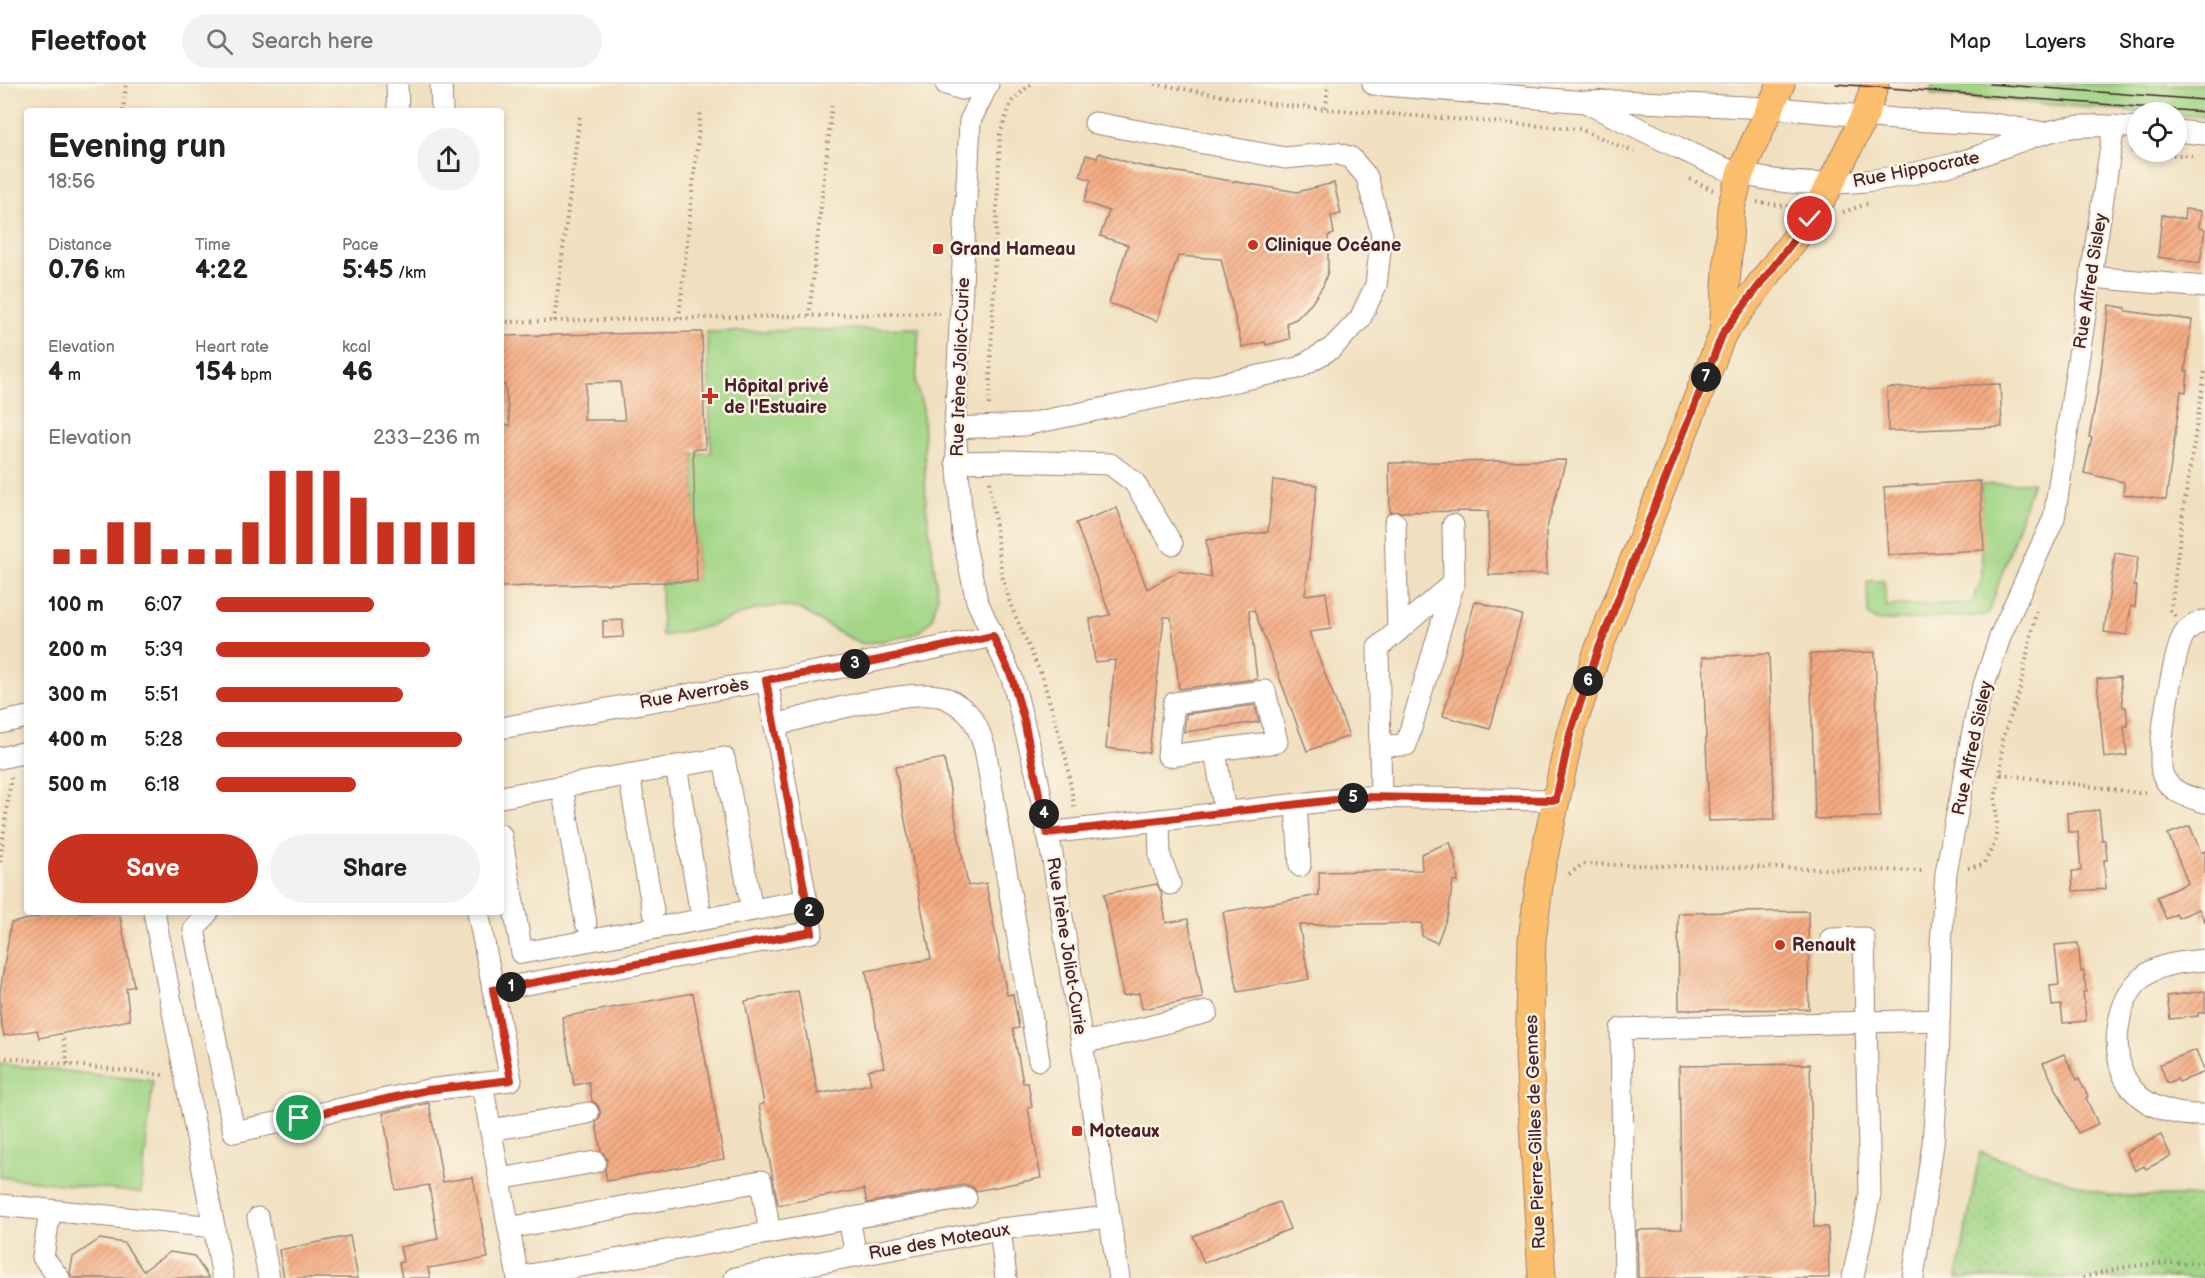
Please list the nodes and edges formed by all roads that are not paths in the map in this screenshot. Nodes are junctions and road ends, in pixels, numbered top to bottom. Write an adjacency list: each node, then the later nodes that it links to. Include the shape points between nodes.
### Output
1 (397, 84): 9 (street)
2 (441, 84): 10 (street)
3 (987, 84): 7 (street, via 971,88); 13 (street, Rue Irène Joliot-Curie)
4 (1373, 84): 8 (street, Rue Hippocrate)
5 (1781, 84): 11 (main road, Rue Pierre-Gilles de Gennes)
6 (1875, 84): 12 (main road, Rue Pierre-Gilles de Gennes)
7 (949, 86): 13 (street)
8 (1585, 102): 11 (street, Rue Hippocrate); 20 (street, Rue Hippocrate)
9 (398, 108)
10 (442, 108)
11 (1768, 108): 12 (street, Rue Hippocrate); 20 (main road, Rue Pierre-Gilles de Gennes)
12 (1865, 115): 18 (street, Rue Hippocrate, via 2000,125); 21 (main road, Rue Pierre-Gilles de Gennes)
13 (970, 121): 25 (street, Rue Irène Joliot-Curie)
14 (1095, 123): 25 (street, via 1285,158 1336,153 1351,158 1367,177 1382,234 1376,285 1360,319 1332,348 1298,368 1024,426)
15 (2114, 126): 16 (street, Rue Hippocrate); 18 (street, Rue Hippocrate, via 2068,127); 22 (street, Rue Alfred Sisley)
16 (2127, 127)
17 (2187, 132): 19 (street)
18 (2044, 133): 21 (street, Rue Hippocrate, via 1936,169)
19 (2205, 134)
20 (1740, 174): 21 (street, Rue Hippocrate); 24 (main road, Rue Pierre-Gilles de Gennes, via 1731,208)
21 (1830, 185): 24 (main road, Rue Pierre-Gilles de Gennes, via 1810,219)
22 (2091, 277): 23 (street); 67 (street, Rue Alfred Sisley, via 2054,518 2001,634 1979,700 1946,873)
23 (2205, 287)
24 (1723, 333): 46 (main road, Rue Pierre-Gilles de Gennes, via 1597,653 1570,734)
25 (955, 428): 26 (street, Rue Irène Joliot-Curie)
26 (956, 462): 29 (street, via 1110,464 1134,482); 33 (street, Rue Irène Joliot-Curie, via 963,536 976,601)
27 (1395, 523): 32 (street)
28 (1453, 525): 30 (street)
29 (1172, 544)
30 (1454, 582): 32 (street); 39 (street, via 1406,745)
31 (2205, 621): 47 (street, via 2184,633 2175,655 2160,756 2163,775 2173,790)
32 (1398, 631): 39 (street, via 1378,648)
33 (993, 636): 34 (street, Rue Averroès); 51 (street, Rue Irène Joliot-Curie, via 1012,678 1024,720)
34 (766, 680): 37 (street); 38 (street, Rue Averroès)
35 (24, 718): 36 (street)
36 (0, 723)
37 (775, 726): 55 (street); 70 (street, via 813,714 913,695 942,697 964,709 976,724 985,749)
38 (504, 727)
39 (1380, 746): 45 (street)
40 (1215, 750): 40 (street, via 1277,742 1265,691 1174,703 1168,756); 49 (street)
41 (676, 766): 42 (street); 56 (street); 57 (street, via 724,758)
42 (629, 775): 43 (street); 58 (street)
43 (562, 787): 44 (street); 62 (street)
44 (504, 797)
45 (1381, 797): 46 (street); 48 (street)
46 (1556, 800): 95 (main road, Rue Pierre-Gilles de Gennes, via 1532,940 1528,1056)
47 (2205, 802)
48 (1296, 805): 49 (street); 53 (street)
49 (1225, 813): 50 (street)
50 (1159, 820): 51 (street); 54 (street, via 1160,857)
51 (1047, 833): 69 (street, Rue Irène Joliot-Curie)
52 (504, 852): 57 (street, via 522,953)
53 (1300, 866)
54 (1170, 884)
55 (807, 900): 57 (street); 65 (street, via 812,932)
56 (699, 903)
57 (752, 910)
58 (653, 911)
59 (155, 915): 83 (street)
60 (206, 915): 71 (street, via 194,930 234,1132 428,1090)
61 (479, 915): 65 (street)
62 (586, 923)
63 (1831, 939): 68 (street, via 1864,938)
64 (2205, 960): 73 (street, via 2168,965 2147,974 2132,989 2119,1016 2117,1046 2122,1071 2133,1090 2147,1103 2169,1112)
65 (493, 990): 71 (street, via 511,1080)
66 (1207, 1012): 69 (street)
67 (1939, 1020): 68 (street); 98 (street, Rue Alfred Sisley, via 1933,1144)
68 (1867, 1022): 96 (street, via 1621,1029); 97 (street, via 1870,1194)
69 (1083, 1042): 80 (street, Rue Irène Joliot-Curie)
70 (1039, 1060)
71 (482, 1084): 74 (street)
72 (588, 1113): 74 (street)
73 (2205, 1115)
74 (491, 1130): 76 (street)
75 (595, 1162): 76 (street)
76 (500, 1179): 84 (street)
77 (966, 1198): 82 (street)
78 (0, 1205): 79 (street)
79 (50, 1211): 83 (street); 89 (street, via 43,1257)
80 (1109, 1217): 85 (street, Rue des Moteaux); 94 (street, Rue Irène Joliot-Curie)
81 (258, 1218): 91 (street)
82 (849, 1218): 86 (street); 87 (street)
83 (214, 1227): 90 (street)
84 (509, 1228): 86 (street, via 761,1181); 92 (street)
85 (1000, 1229): 87 (street, Rue des Moteaux); 93 (street)
86 (770, 1233): 92 (street)
87 (856, 1256): 88 (street, Rue des Moteaux)
88 (745, 1277)
89 (59, 1278)
90 (224, 1278)
91 (269, 1278)
92 (518, 1278)
93 (1006, 1278)
94 (1119, 1278)
95 (1542, 1278)
96 (1625, 1278)
97 (1853, 1278)
98 (1913, 1278)

